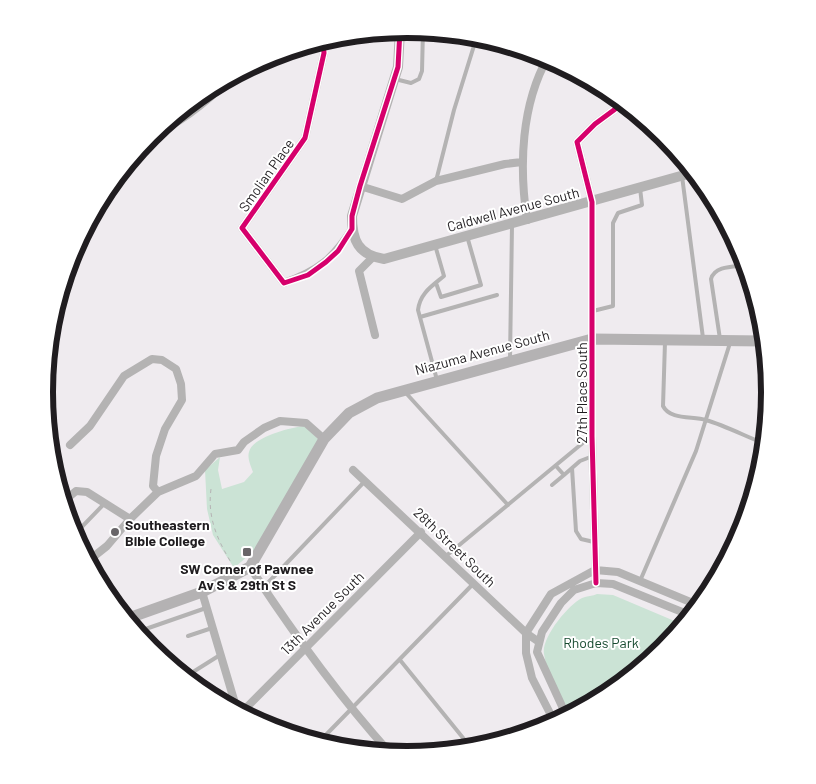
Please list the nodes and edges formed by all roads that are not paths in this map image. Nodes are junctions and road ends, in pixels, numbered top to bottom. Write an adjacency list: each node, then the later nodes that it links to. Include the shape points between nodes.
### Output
1 (400, 38): 6 (street, Smolian Place)
2 (423, 38): 6 (lane, via 419,79 411,83)
3 (475, 44): 11 (lane)
4 (324, 48): 17 (street, Smolian Place, via 305,138 242,228 284,283 308,275 326,262 338,251)
5 (544, 64): 8 (street, via 529,110)
6 (395, 79): 12 (street, Smolian Place)
7 (618, 107): 14 (street, 27th Place South, via 577,142)
8 (522, 162): 11 (street); 15 (street)
9 (688, 174): 10 (street, Caldwell Avenue South)
10 (682, 176): 13 (street, Caldwell Avenue South); 29 (lane)
11 (436, 181): 12 (street, via 402,199)
12 (360, 186): 17 (street, Smolian Place)
13 (640, 188): 14 (street, Caldwell Avenue South); 24 (lane, via 642,205 618,213 613,222 613,306)
14 (592, 202): 15 (street, Caldwell Avenue South); 24 (street, 27th Place South)
15 (527, 220): 16 (street, Caldwell Avenue South)
16 (512, 224): 18 (street, Caldwell Avenue South); 32 (lane)
17 (352, 229): 20 (street, via 363,251)
18 (467, 236): 19 (street, Caldwell Avenue South); 22 (lane, via 481,285 441,297)
19 (436, 245): 20 (street, Caldwell Avenue South, via 384,259); 22 (lane, via 444,276)
20 (373, 257): 26 (street, via 358,271)
21 (740, 266): 30 (lane, via 719,269 711,279)
22 (436, 283): 25 (lane, via 419,301)
23 (498, 295): 25 (lane)
24 (592, 311): 27 (street, 27th Place South)
25 (420, 317): 33 (lane)
26 (376, 335)
27 (592, 339): 28 (main road, Niazuma Avenue South); 32 (main road, Niazuma Avenue South); 36 (street, 27th Place South)
28 (665, 340): 29 (main road, Niazuma Avenue South); 35 (lane, via 662,406 670,414)
29 (703, 340): 30 (main road, Niazuma Avenue South)
30 (725, 341): 31 (main road, Niazuma Avenue South); 35 (lane)
31 (758, 341)
32 (510, 360): 33 (main road, Niazuma Avenue South)
33 (437, 380): 34 (main road, Niazuma Avenue South)
34 (403, 389): 37 (main road, Niazuma Avenue South, via 349,413); 50 (lane)
35 (706, 420): 38 (lane); 59 (lane)
36 (592, 436): 40 (street, 27th Place South); 41 (lane)
37 (324, 440): 47 (street, via 306,423 280,421 264,428 238,450 215,454 196,476); 57 (main road, Niazuma Avenue South)
38 (758, 441)
39 (70, 445): 47 (street, via 90,426 124,376 152,359 162,360 176,369 182,400 165,429 156,456)
40 (593, 456): 42 (lane); 54 (street, 27th Place South)
41 (556, 466): 44 (lane); 50 (lane)
42 (572, 468): 44 (lane); 54 (lane, via 576,530 580,539)
43 (353, 470): 45 (street, 28th Street South)
44 (564, 475): 46 (lane)
45 (366, 480): 53 (street, 28th Street South); 62 (lane)
46 (552, 485)
47 (155, 489): 51 (street)
48 (70, 497): 49 (street, via 76,491 86,492)
49 (105, 502): 51 (street); 52 (lane)
50 (508, 505): 56 (lane)
51 (130, 519): 55 (street)
52 (80, 528)
53 (420, 532): 56 (street, 28th Street South); 73 (street, 13th Avenue South)
54 (594, 542): 58 (street, 27th Place South)
55 (94, 556)
56 (446, 556): 61 (street, 28th Street South)
57 (250, 567): 62 (street); 63 (main road)
58 (595, 570): 59 (street, via 618,572); 60 (street, 27th Place South); 70 (street, via 551,594)
59 (640, 581): 64 (street)
60 (596, 583): 66 (street, via 613,584); 72 (street, via 574,590 561,603)
61 (474, 584): 70 (street, 28th Street South); 75 (lane)
62 (263, 588): 73 (street)
63 (202, 592): 65 (street); 67 (main road)
64 (693, 603)
65 (206, 608): 68 (street); 69 (lane)
66 (685, 613)
67 (133, 616)
68 (212, 628): 71 (lane); 74 (street)
69 (144, 629)
70 (526, 633): 72 (street, 28th Street South); 81 (street, via 526,653 532,678)
71 (188, 636)
72 (539, 642): 80 (street, via 540,662)
73 (305, 649): 78 (street, 13th Avenue South); 79 (street)
74 (220, 654): 76 (lane); 77 (street)
75 (400, 660): 79 (lane); 83 (lane)
76 (192, 673)
77 (234, 701)
78 (246, 708)
79 (352, 710): 82 (lane); 84 (street)
80 (564, 711)
81 (552, 716)
82 (325, 736)
83 (466, 741)
84 (381, 745)

